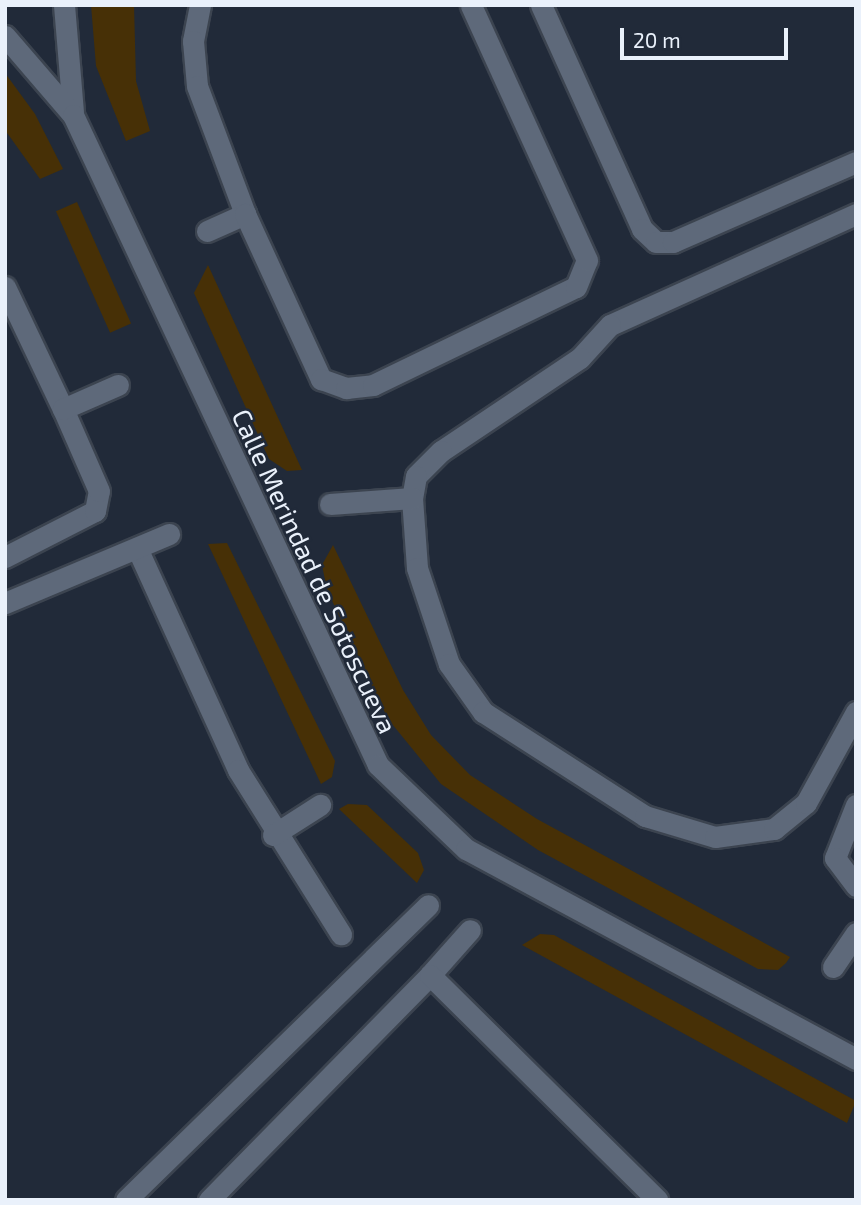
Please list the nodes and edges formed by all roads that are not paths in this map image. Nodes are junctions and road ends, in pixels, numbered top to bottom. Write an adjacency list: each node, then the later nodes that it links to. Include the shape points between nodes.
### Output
1 (64, 5): 6 (street, Calle Merindad de Sotoscueva)
2 (200, 5): 8 (street, via 197,86)
3 (471, 5): 8 (street, via 587,260 576,287 373,385 346,388 321,379)
4 (541, 5): 7 (street, via 642,229 656,242 673,243)
5 (5, 36): 6 (street, Calle Merindad de Sotoscueva)
6 (73, 114): 31 (street, Calle Merindad de Sotoscueva, via 378,765 466,849)
7 (856, 162)
8 (245, 214): 10 (street)
9 (856, 214): 14 (street, via 610,325 569,366 441,451 416,476)
10 (207, 232)
11 (5, 287): 13 (street)
12 (118, 385): 13 (street)
13 (63, 410): 18 (street, via 99,491 94,511)
14 (412, 498): 15 (street); 20 (street, via 417,568 449,664 483,712 645,816 715,837 774,829 806,803)
15 (330, 504)
16 (169, 534): 17 (street)
17 (137, 548): 19 (street); 23 (street)
18 (5, 557)
19 (5, 603)
20 (856, 712)
21 (320, 805): 23 (street)
22 (856, 805): 24 (street, via 835,858)
23 (273, 835): 28 (street)
24 (856, 886)
25 (428, 905): 32 (street)
26 (470, 930): 30 (street)
27 (856, 933): 29 (street)
28 (341, 934)
29 (833, 967)
30 (430, 975): 33 (street); 34 (street)
31 (856, 1059)
32 (126, 1200)
33 (209, 1200)
34 (657, 1200)

